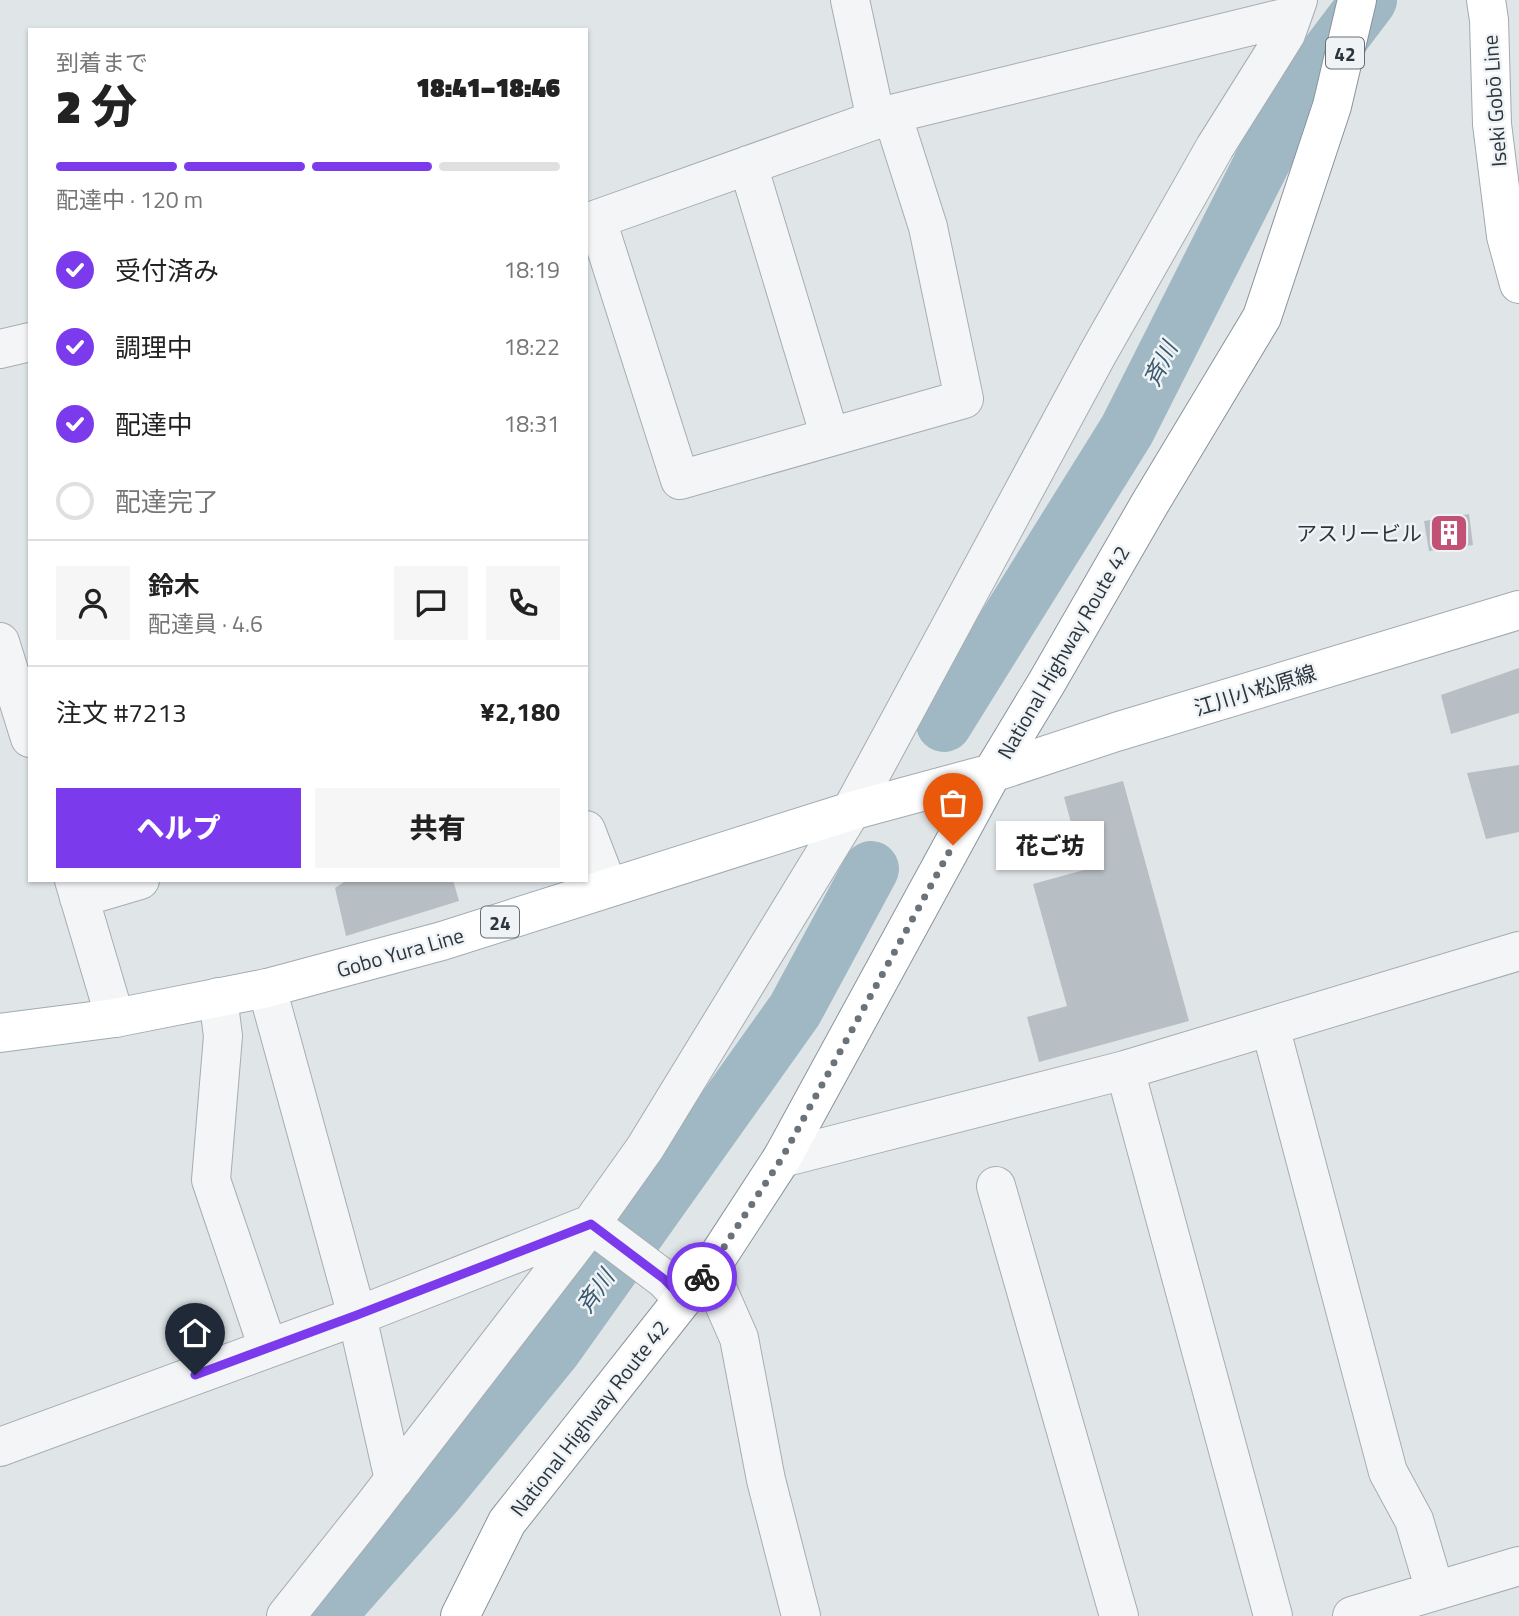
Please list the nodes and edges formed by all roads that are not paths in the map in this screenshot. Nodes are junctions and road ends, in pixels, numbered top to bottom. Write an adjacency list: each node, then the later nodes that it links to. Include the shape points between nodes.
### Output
1 (850, 0): 5 (street)
2 (1357, 0): 15 (main road, National Highway Route 42 / 42, via 1332,106 1262,317)
3 (1486, 0): 8 (main road, Iseki Gobō Line, via 1494,137 1506,236)
4 (1295, 8): 5 (street); 16 (street, via 1286,34 1215,147 1097,355)
5 (884, 117): 6 (street); 11 (street, via 928,227 964,399)
6 (748, 165): 7 (street); 11 (street)
7 (592, 221): 11 (street, via 680,480)
8 (1519, 284)
9 (28, 342): 10 (street)
10 (0, 349)
11 (830, 437)
12 (1519, 610): 15 (main road, 江川小松原線)
13 (0, 642): 14 (street)
14 (28, 730)
15 (992, 773): 16 (main road, Gobo Yura Line / 24); 28 (main road, National Highway Route 42 / 42)
16 (851, 811): 19 (main road, Gobo Yura Line / 24); 30 (street, via 645,1148)
17 (588, 835): 19 (street)
18 (126, 882): 20 (street)
19 (608, 887): 22 (main road, Gobo Yura Line / 24, via 442,941)
20 (76, 889): 24 (street)
21 (1519, 951): 25 (street)
22 (267, 988): 23 (main road, Gobo Yura Line / 24); 33 (street)
23 (218, 997): 24 (main road, Gobo Yura Line / 24); 34 (street, via 223,1036 211,1180)
24 (115, 1018): 26 (main road, Gobo Yura Line / 24)
25 (1270, 1027): 27 (street); 38 (street, via 1388,1472 1414,1520)
26 (0, 1033)
27 (1125, 1070): 28 (street); 44 (street)
28 (782, 1158): 31 (main road, National Highway Route 42 / 42)
29 (996, 1186): 43 (street)
30 (591, 1224): 32 (street); 33 (street); 36 (street)
31 (709, 1270): 32 (main road, National Highway Route 42 / 42); 42 (street, via 739,1338 766,1480)
32 (673, 1289): 41 (main road, National Highway Route 42 / 42, via 507,1522)
33 (357, 1315): 34 (street); 36 (street)
34 (268, 1348): 35 (street)
35 (0, 1447)
36 (394, 1480): 40 (street)
37 (1519, 1566): 38 (street)
38 (1435, 1591): 39 (street)
39 (1359, 1615)
40 (286, 1616)
41 (460, 1616)
42 (801, 1616)
43 (1119, 1616)
44 (1273, 1616)

